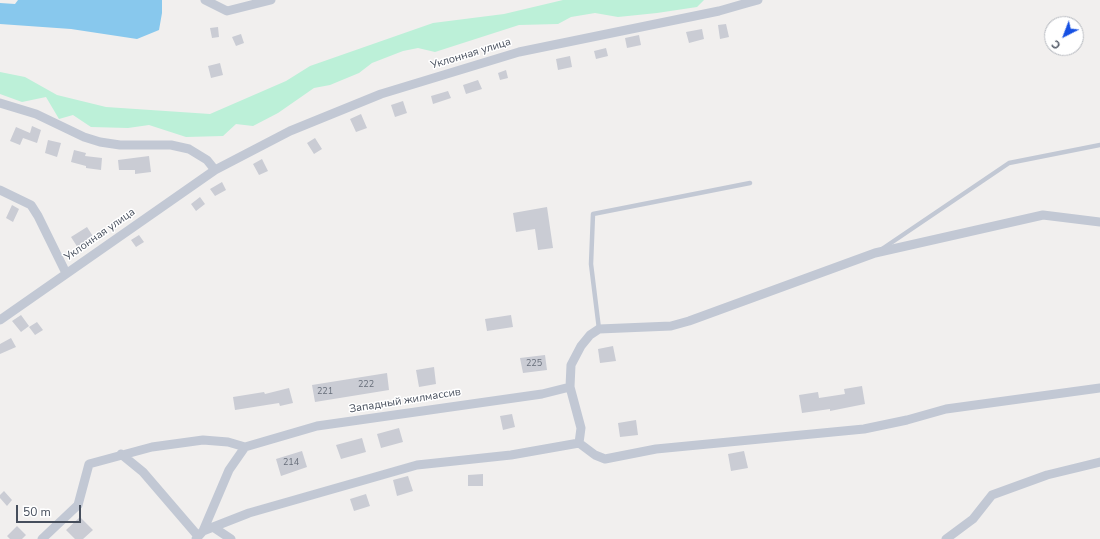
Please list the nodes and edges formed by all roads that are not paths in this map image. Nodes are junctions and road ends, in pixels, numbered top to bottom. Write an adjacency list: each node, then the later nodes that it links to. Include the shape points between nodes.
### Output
1 (205, 0): 2 (street, via 227,11)
2 (270, 0)
3 (758, 0): 4 (street, Уклонная улица)
4 (747, 1): 7 (street, Уклонная улица, via 719,11 519,52 381,94 290,131)
5 (0, 103): 7 (street, via 36,114 100,142 120,145 171,145 189,149 207,160)
6 (1100, 145): 11 (lane, via 1009,163)
7 (215, 170): 12 (street, Уклонная улица)
8 (750, 183): 14 (lane, via 593,214 591,264)
9 (0, 190): 12 (street, via 31,205)
10 (1100, 222): 11 (street, via 1043,215)
11 (875, 253): 14 (street, via 671,326)
12 (66, 273): 13 (street, Уклонная улица)
13 (0, 320)
14 (599, 329): 15 (street, via 581,346 572,365)
15 (570, 387): 17 (street, via 581,428); 18 (street, Западный жилмассив, via 542,394 318,426)
16 (1100, 388): 17 (street, via 946,409 864,430 656,449 605,459)
17 (579, 443): 21 (street, via 511,455 417,465 249,513)
18 (245, 447): 19 (street, via 228,442 203,440); 22 (street, via 229,470)
19 (121, 454): 22 (street, via 143,472); 23 (street, via 89,464 78,505)
20 (1100, 462): 25 (street, via 1047,475 992,495 973,519)
21 (213, 527): 22 (street); 24 (street)
22 (199, 535)
23 (42, 539)
24 (231, 539)
25 (946, 539)

